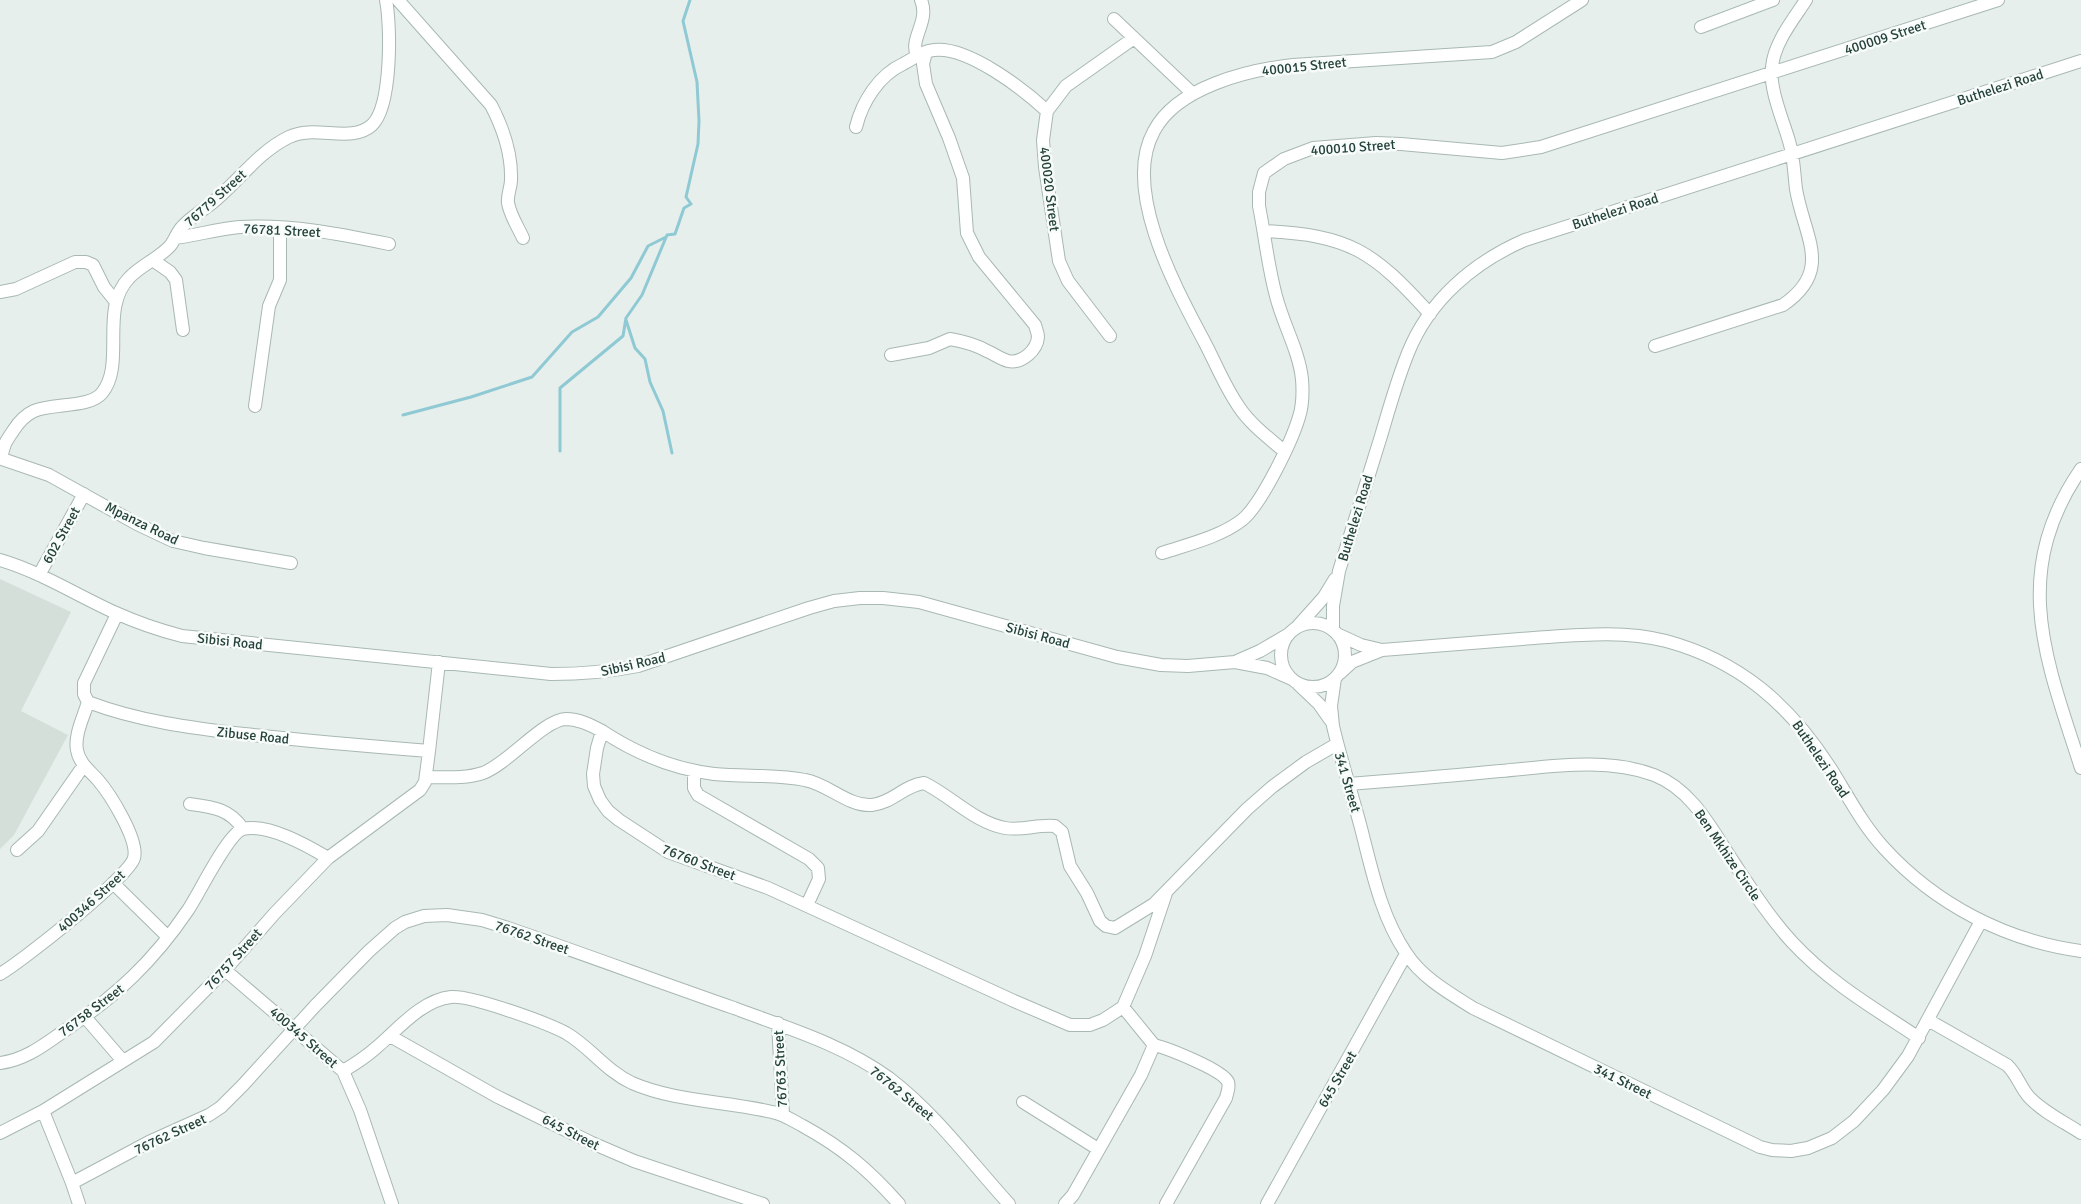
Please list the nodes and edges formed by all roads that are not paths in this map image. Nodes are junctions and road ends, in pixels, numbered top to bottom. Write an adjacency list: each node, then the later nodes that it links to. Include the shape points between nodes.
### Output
1 (386, 0): 20 (street, 76779 Street, via 389,15 386,90 373,124 353,134 308,131 276,144 184,225)
2 (398, 0): 21 (street, via 491,105 500,123 510,163 508,201)
3 (921, 0): 11 (street, via 924,20 915,44)
4 (1582, 0): 14 (street, 400015 Street, via 1516,42 1492,52 1269,68 1240,75)
5 (1773, 0): 9 (street)
6 (1806, 0): 13 (street, via 1780,43)
7 (1998, 0): 13 (street, 400009 Street)
8 (1114, 19): 10 (street)
9 (1701, 27)
10 (1134, 38): 14 (street); 15 (street, 400020 Street, via 1066,86)
11 (922, 54): 15 (street, via 943,50 977,62 1016,84); 16 (street, via 885,74 864,106); 30 (street, via 926,84 950,138 963,178 967,233 979,257 1035,325 1038,336 1031,352 1012,361 950,339 930,348)
12 (2081, 61): 17 (street, Buthelezi Road)
13 (1771, 73): 17 (street); 19 (street, 400010 Street, via 1520,152 1376,143 1313,148 1295,153 1264,173 1260,182 1259,206)
14 (1192, 94): 32 (street, 400015 Street, via 1162,119 1148,144 1143,174 1150,216 1176,289 1228,389 1240,408)
15 (1047, 111): 28 (street, 400020 Street, via 1043,140 1045,167 1059,261 1068,281)
16 (856, 127)
17 (1793, 153): 26 (street, Buthelezi Road, via 1501,250 1470,271); 29 (street, via 1797,190 1812,255 1812,267 1798,295 1759,314)
18 (280, 228): 20 (street, 76781 Street, via 240,227); 22 (street, 76781 Street, via 316,230); 31 (street, via 280,280 269,306)
19 (1264, 231): 26 (street, via 1319,236 1356,248 1392,273); 32 (street, 400010 Street, via 1275,294 1302,378 1301,409)
20 (175, 238): 23 (street, 76779 Street)
21 (523, 238)
22 (389, 244)
23 (154, 261): 25 (street, 76779 Street, via 128,278); 27 (street, via 176,280)
24 (0, 292): 25 (street, via 16,289 75,262 86,262 93,264)
25 (116, 302): 33 (street, 76779 Street, via 114,353 102,394 84,402 34,411 22,419 4,443)
26 (1430, 314): 39 (street, Buthelezi Road, via 1401,371)
27 (184, 330)
28 (1110, 336)
29 (1655, 346)
30 (891, 356)
31 (255, 406)
32 (1284, 452): 36 (street, 400010 Street, via 1253,509 1242,520 1201,541)
33 (2, 459): 35 (street, Mpanza Road, via 49,475)
34 (2081, 469): 55 (street, via 2057,510 2047,539 2038,601 2045,649)
35 (84, 494): 38 (street, Mpanza Road, via 173,541); 40 (street, 602 Street)
36 (1162, 552)
37 (0, 560): 40 (street, Sibisi Road)
38 (291, 563)
39 (1339, 570): 42 (street, Buthelezi Road, via 1324,597); 43 (street, Buthelezi Road, via 1333,606)
40 (39, 575): 41 (street, Sibisi Road)
41 (118, 614): 45 (street, Sibisi Road, via 150,628 182,636); 49 (street, via 84,683)
42 (1292, 632): 43 (street, Buthelezi Road, via 1304,624 1315,623); 46 (street, Sibisi Road); 48 (street, Buthelezi Road, via 1284,643 1282,662)
43 (1335, 632): 44 (street, Buthelezi Road, via 1356,643); 47 (street, Buthelezi Road, via 1345,653)
44 (1382, 650): 47 (street, Buthelezi Road, via 1352,662); 66 (street, Buthelezi Road, via 1595,634 1643,636 1695,650 1747,677 1774,698 1811,738 1861,818 1884,847 1910,873 1948,902)
45 (439, 662): 46 (street, Sibisi Road, via 551,674 614,671 663,659 834,601 884,598 920,602 1144,663 1188,666); 53 (street)
46 (1235, 662): 48 (street, Sibisi Road, via 1267,668)
47 (1337, 675): 48 (street, Buthelezi Road, via 1316,687); 50 (street, 341 Street, via 1331,706)
48 (1294, 680): 50 (street, 341 Street, via 1319,704)
49 (88, 702): 53 (street, Zibuse Road, via 140,718 195,728); 54 (street, 400346 Street, via 76,744)
50 (1333, 726): 52 (street, 341 Street)
51 (602, 731): 56 (street, via 648,757); 57 (street, via 580,721 565,719 555,722 507,760 482,773 465,777); 65 (street, 76760 Street, via 594,762 594,786 608,811 668,852)
52 (1337, 744): 58 (street, 341 Street); 64 (street, via 1272,787)
53 (429, 751): 57 (street)
54 (84, 765): 61 (street, via 38,832); 63 (street, 400346 Street, via 106,790 132,839 134,858 130,867)
55 (2081, 768)
56 (694, 771): 64 (street, via 806,780 864,805 886,802 924,783 996,825 1018,829 1055,826 1062,832 1070,866 1100,921 1111,928 1138,915); 65 (street, via 694,788 698,795 809,859 818,868 819,879)
57 (426, 777): 62 (street, 76757 Street, via 414,794)
58 (1349, 784): 69 (street, 341 Street, via 1385,912); 78 (street, Ben Mkhize Circle, via 1583,765 1627,768 1655,776 1685,795 1700,812 1762,905 1811,961 1837,985)
59 (190, 804): 60 (street, via 210,806 225,812)
60 (243, 829): 62 (street, via 262,830 285,837); 67 (street, 76758 Street, via 228,843)
61 (17, 850)
62 (328, 858): 70 (street, 76757 Street)
63 (113, 883): 67 (street); 71 (street, 400346 Street, via 49,939)
64 (1167, 891): 72 (street)
65 (807, 905): 72 (street, 76760 Street, via 1070,1025 1090,1025)
66 (1981, 920): 68 (street, Buthelezi Road, via 2012,934); 74 (street, 341 Street)
67 (168, 937): 73 (street, 76758 Street, via 140,971)
68 (2081, 951)
69 (1406, 954): 78 (street, 341 Street, via 1434,982 1473,1008 1747,1142 1772,1150 1808,1148 1845,1130 1898,1071); 97 (street, 645 Street)
70 (225, 970): 76 (street, 400345 Street); 80 (street, 76757 Street, via 154,1042)
71 (0, 974)
72 (1123, 1007): 79 (street)
73 (85, 1017): 80 (street); 81 (street, 76758 Street, via 32,1053)
74 (1928, 1020): 78 (street, 341 Street); 87 (street, via 2008,1065 2028,1096)
75 (778, 1023): 76 (street, 76762 Street, via 508,928 447,915 415,918 395,928); 85 (street, 76763 Street); 94 (street, 76762 Street, via 844,1051 894,1083 943,1126)
76 (294, 1028): 82 (street, 400345 Street); 89 (street, 76762 Street, via 244,1086 221,1107)
77 (390, 1036): 82 (street); 85 (street, via 428,1005 451,997 465,998 490,1004 566,1034 608,1068 636,1084 703,1101); 93 (street, 645 Street, via 496,1096 592,1143 634,1161)
78 (1919, 1038)
79 (1154, 1045): 88 (street, via 1141,1075); 96 (street, via 1212,1070 1226,1079 1229,1086 1226,1098)
80 (123, 1061): 84 (street, 76757 Street)
81 (0, 1063)
82 (343, 1071): 92 (street, 400345 Street)
83 (1023, 1102): 88 (street)
84 (43, 1112): 86 (street, 76757 Street); 89 (street)
85 (783, 1115): 90 (street, via 853,1157 874,1175)
86 (0, 1133)
87 (2081, 1133)
88 (1098, 1149): 95 (street)
89 (72, 1183): 91 (street)
90 (896, 1203)
91 (78, 1204)
92 (392, 1204)
93 (763, 1204)
94 (1009, 1204)
95 (1065, 1204)
96 (1166, 1204)
97 (1266, 1204)

